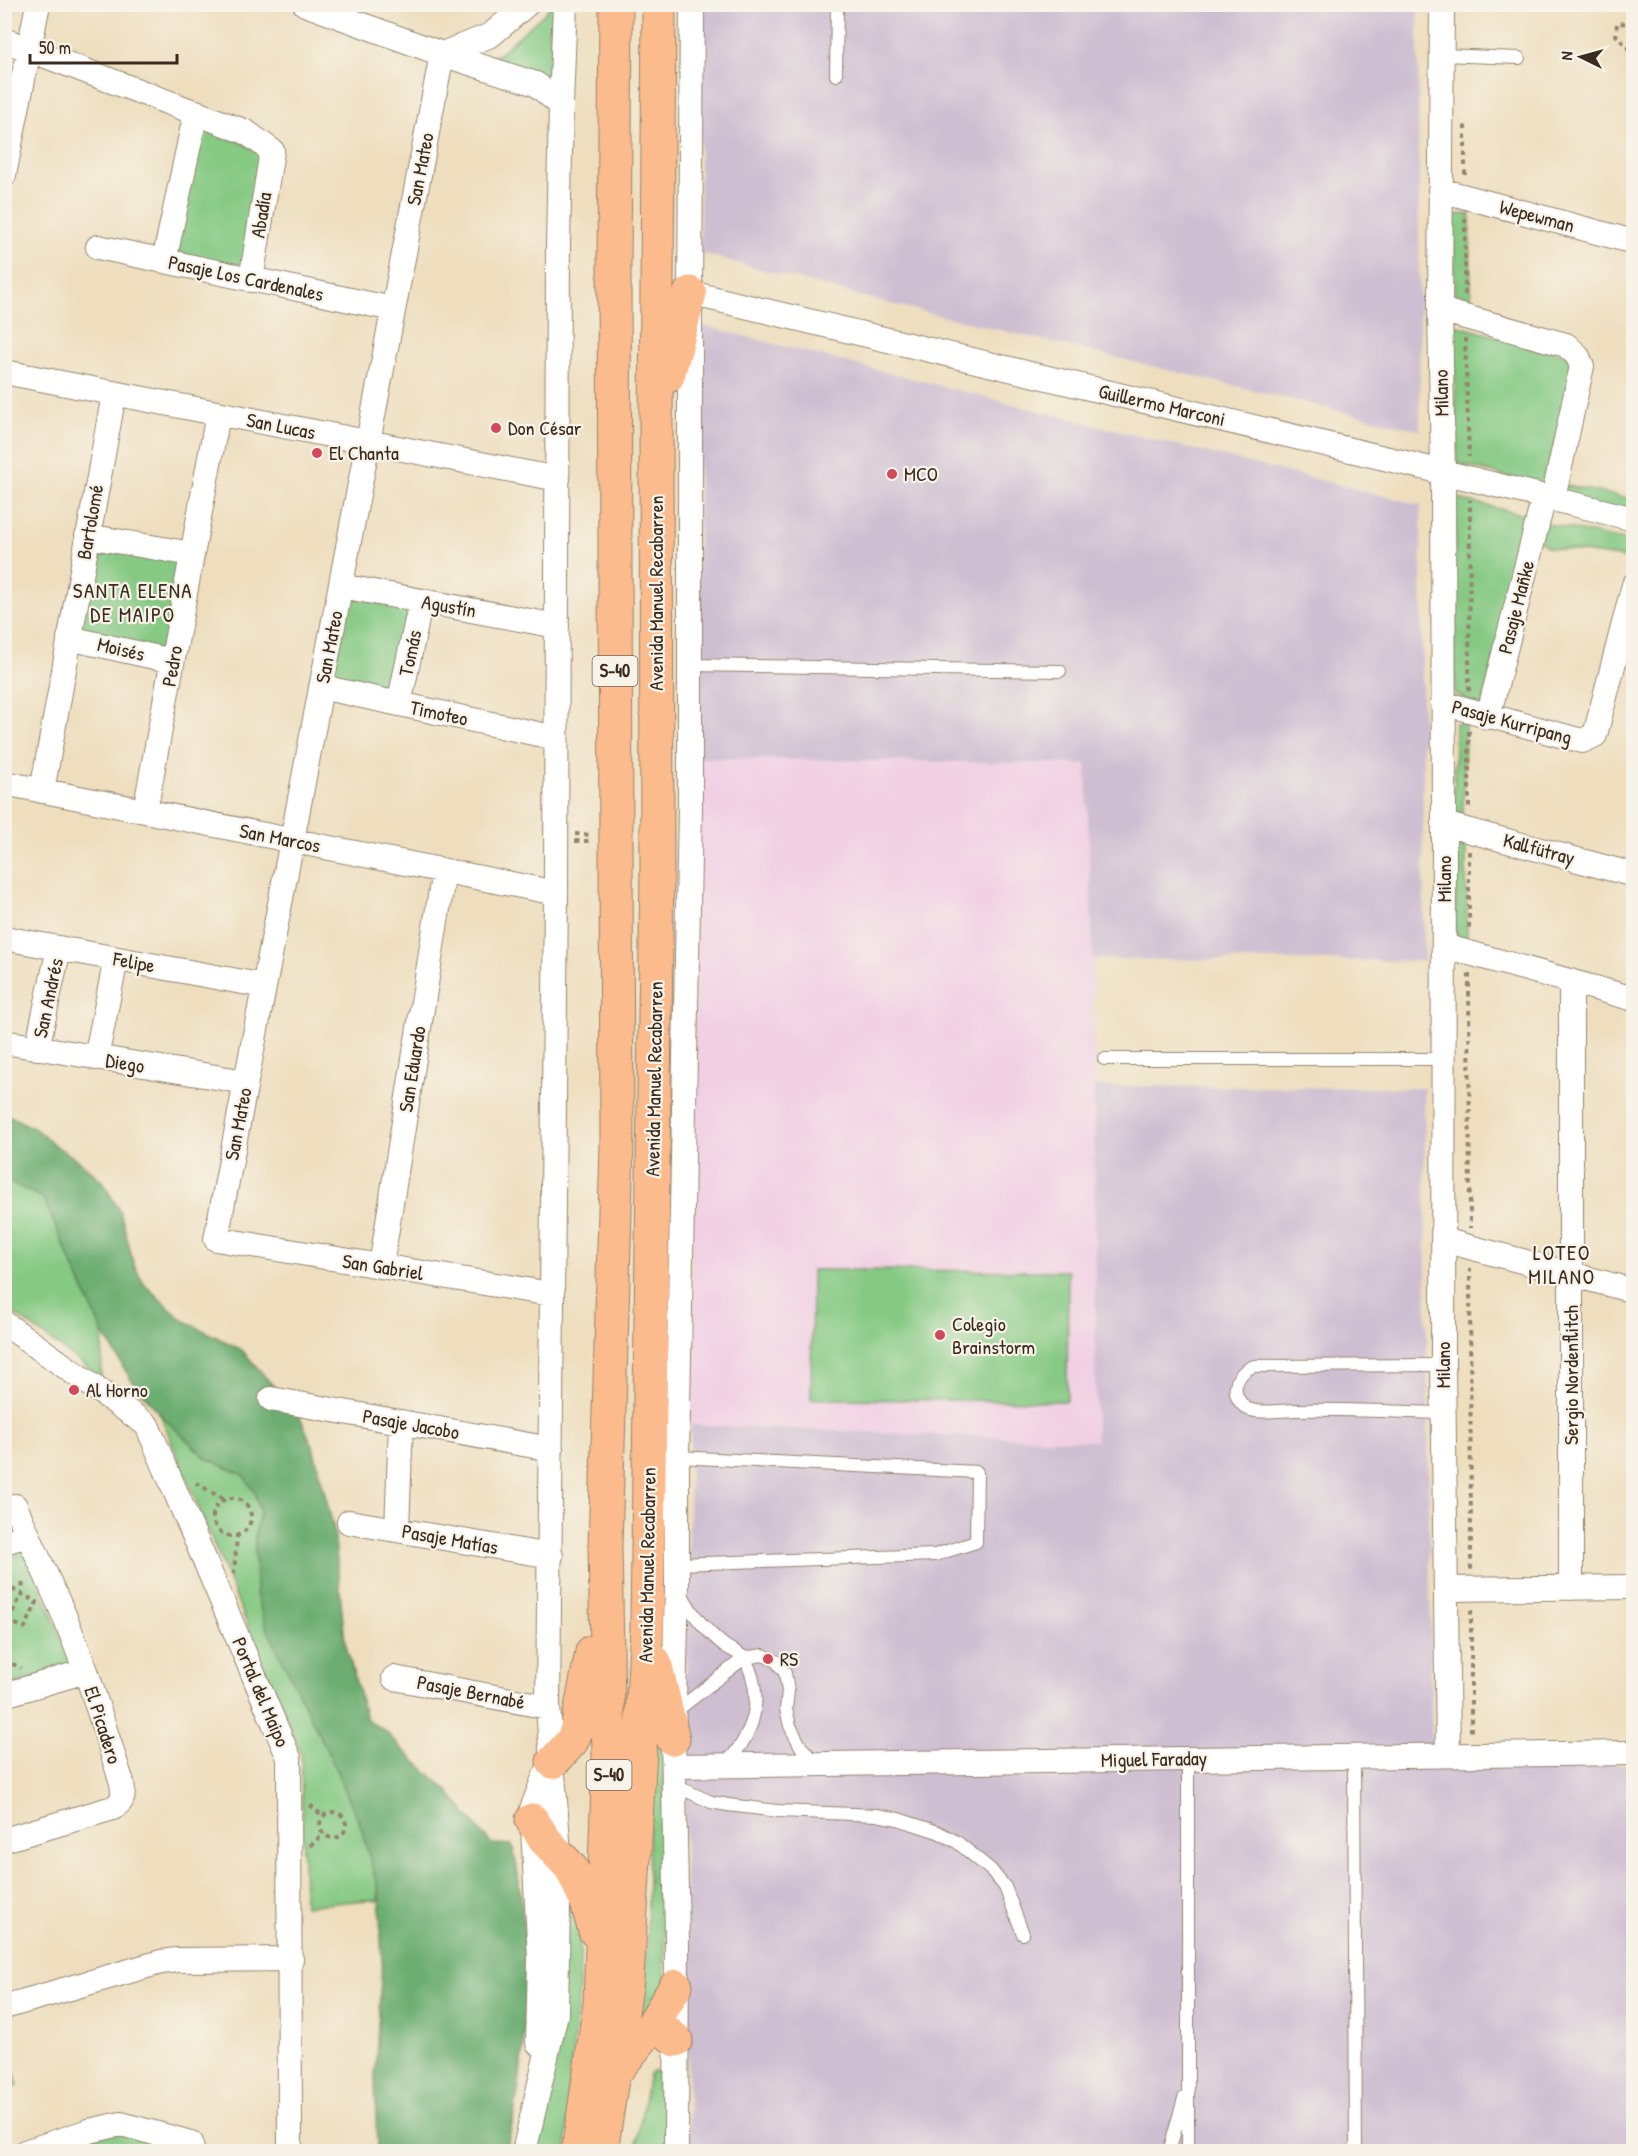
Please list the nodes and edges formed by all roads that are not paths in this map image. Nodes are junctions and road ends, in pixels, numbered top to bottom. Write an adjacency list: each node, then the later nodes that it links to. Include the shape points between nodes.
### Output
1 (38, 4): 11 (street)
2 (305, 4): 12 (street)
3 (527, 4): 12 (street, via 491,35)
4 (565, 4): 16 (street)
5 (616, 4): 90 (main road, Avenida Manuel Recabarren / S-40, via 617,1145)
6 (659, 4): 30 (main road, Avenida Manuel Recabarren / S-40)
7 (692, 4): 24 (street, Avenida Manuel Recabarren)
8 (837, 4): 15 (lane)
9 (1442, 4): 13 (street, Milano)
10 (4, 40): 11 (street)
11 (29, 49): 17 (street); 18 (street)
12 (442, 54): 16 (street, via 536,84); 25 (street, San Mateo)
13 (1441, 55): 14 (lane); 19 (street, Milano)
14 (1519, 58)
15 (836, 75)
16 (561, 105): 33 (street)
17 (196, 112): 22 (street); 23 (street, Abadía, via 246,132 272,151)
18 (4, 175)
19 (1440, 190): 20 (street, Wepewman); 26 (street, Milano)
20 (1634, 242)
21 (98, 247): 22 (street, Pasaje Los Cardenales)
22 (164, 261): 23 (street, Pasaje Los Cardenales)
23 (251, 280): 25 (street, Pasaje Los Cardenales)
24 (690, 292): 30 (main road); 32 (street, Guillermo Marconi); 44 (street, Avenida Manuel Recabarren)
25 (393, 309): 31 (street, San Mateo)
26 (1440, 310): 32 (street, Milano); 34 (street, Pasaje Mañke, via 1566,345 1576,355 1582,366)
27 (4, 372): 28 (street, San Lucas)
28 (114, 394): 29 (street, San Lucas); 36 (street, Bartolomé)
29 (218, 414): 31 (street, San Lucas); 37 (street, Pedro)
30 (656, 424): 96 (main road, Avenida Manuel Recabarren / S-40, via 657,866)
31 (368, 443): 33 (street, San Lucas); 39 (street, San Mateo)
32 (1443, 472): 34 (street, Guillermo Marconi); 47 (street, Milano)
33 (558, 479): 41 (street)
34 (1548, 498): 35 (street, Guillermo Marconi); 49 (street, Pasaje Mañke)
35 (1634, 519)
36 (87, 537): 37 (street); 42 (street, Bartolomé)
37 (192, 554): 43 (street, Pedro)
38 (1634, 585): 49 (street, Pasaje Kurripang, via 1595,735 1582,741)
39 (341, 586): 40 (street, Agustín); 46 (street, San Mateo)
40 (421, 601): 41 (street, Agustín); 48 (street, Tomás)
41 (557, 626): 50 (street)
42 (69, 638): 43 (street, Moisés); 52 (street, Bartolomé)
43 (172, 661): 53 (street, Pedro)
44 (690, 665): 45 (lane); 84 (street, Avenida Manuel Recabarren)
45 (1060, 670)
46 (321, 687): 48 (street, Timoteo); 55 (street, San Mateo)
47 (1443, 703): 49 (street, Pasaje Kurripang); 54 (street, Milano)
48 (399, 704): 50 (street, Timoteo)
49 (1488, 717)
50 (556, 738): 58 (street)
51 (4, 783): 52 (street, San Marcos)
52 (42, 791): 53 (street, San Marcos)
53 (145, 811): 55 (street, San Marcos)
54 (1444, 824): 57 (street, Kallfütray); 60 (street, Milano)
55 (292, 840): 56 (street, San Marcos); 64 (street, San Mateo)
56 (444, 871): 58 (street, San Marcos); 74 (street, San Eduardo)
57 (1634, 875)
58 (556, 893): 77 (street)
59 (4, 938): 61 (street, Felipe)
60 (1444, 946): 63 (street); 70 (street, Milano)
61 (58, 948): 62 (street, Felipe); 67 (street, San Andrés)
62 (116, 959): 64 (street, Felipe); 68 (street)
63 (1571, 981): 65 (street); 75 (street, Sergio Nordenflitch)
64 (264, 986): 71 (street, San Mateo)
65 (1634, 999)
66 (4, 1042): 67 (street, Diego)
67 (37, 1048): 68 (street, Diego)
68 (96, 1058): 71 (street, Diego)
69 (1104, 1059): 70 (lane)
70 (1443, 1059): 73 (street, Milano)
71 (246, 1082): 72 (street, San Mateo)
72 (216, 1239): 74 (street, San Gabriel)
73 (1443, 1239): 75 (street); 79 (street, Milano)
74 (381, 1266): 77 (street, San Gabriel)
75 (1571, 1275): 76 (street); 94 (street, Sergio Nordenflitch)
76 (1634, 1292)
77 (551, 1294): 83 (street)
78 (4, 1323): 115 (street, Portal del Maipo, via 147,1425 289,1758)
79 (1443, 1365): 81 (street, Milano); 81 (lane, via 1254,1366 1238,1378 1235,1390 1239,1401 1253,1411)
80 (270, 1399): 82 (street, Pasaje Jacobo)
81 (1444, 1413): 95 (street, Milano)
82 (400, 1422): 83 (street, Pasaje Jacobo); 87 (street)
83 (551, 1449): 91 (street)
84 (677, 1456): 92 (street, Avenida Manuel Recabarren); 92 (lane, via 977,1472 976,1542 935,1555)
85 (15, 1506): 88 (street, El Picadero)
86 (349, 1522): 87 (street, Pasaje Matías)
87 (397, 1530): 91 (street, Pasaje Matías)
88 (28, 1535): 89 (street); 98 (street, El Picadero)
89 (4, 1542)
90 (605, 1545): 107 (main road, via 591,1667 581,1716 572,1741); 118 (main road, Avenida Manuel Recabarren / S-40, via 609,1757)
91 (551, 1556): 101 (street)
92 (677, 1575): 97 (lane, via 686,1603 710,1634); 102 (street, Avenida Manuel Recabarren)
93 (1634, 1587): 94 (street)
94 (1571, 1588): 95 (street)
95 (1446, 1589): 104 (street, Milano)
96 (647, 1627): 102 (main road); 120 (main road, Avenida Manuel Recabarren / S-40, via 627,1980)
97 (744, 1658): 102 (lane); 108 (lane, via 763,1654 780,1666 788,1682 786,1709 790,1726 801,1748); 109 (lane, via 755,1693 753,1719 742,1745)
98 (86, 1671): 100 (street); 112 (street, El Picadero, via 122,1783 122,1801 113,1808)
99 (394, 1678): 101 (street, Pasaje Bernabé)
100 (4, 1695)
101 (548, 1707): 107 (street)
102 (674, 1739): 109 (street, Miguel Faraday); 110 (street, Avenida Manuel Recabarren)
103 (1634, 1753): 104 (street, Miguel Faraday)
104 (1448, 1754): 105 (street, Miguel Faraday)
105 (1354, 1756): 106 (street, Miguel Faraday); 132 (lane)
106 (1188, 1758): 108 (street, Miguel Faraday); 121 (lane)
107 (553, 1762): 111 (street, via 532,1809); 113 (street)
108 (819, 1764): 109 (street, Miguel Faraday)
109 (724, 1765)
110 (674, 1803): 114 (lane, via 685,1790 728,1805 876,1815 919,1824 957,1842 991,1870 1005,1887); 116 (street, Avenida Manuel Recabarren)
111 (532, 1820): 113 (main road); 122 (street, via 540,1959)
112 (4, 1840)
113 (559, 1854): 118 (main road, via 575,1875 592,1917 600,1960); 122 (street, via 556,2014)
114 (1023, 1934)
115 (291, 1952): 117 (street, via 228,1952 177,1960 153,1956); 125 (street, Portal del Maipo)
116 (676, 1986): 119 (main road)
117 (11, 1997)
118 (600, 2004): 127 (main road, Avenida Manuel Recabarren / S-40)
119 (663, 2035): 120 (main road); 129 (street)
120 (614, 2073): 128 (main road, Avenida Manuel Recabarren / S-40)
121 (1188, 2082): 130 (lane); 131 (lane)
122 (537, 2091): 126 (street)
123 (25, 2151): 124 (street, via 121,2124 191,2144)
124 (192, 2151)
125 (291, 2151)
126 (524, 2151)
127 (578, 2151)
128 (601, 2151)
129 (676, 2151)
130 (1169, 2151)
131 (1188, 2151)
132 (1356, 2151)

